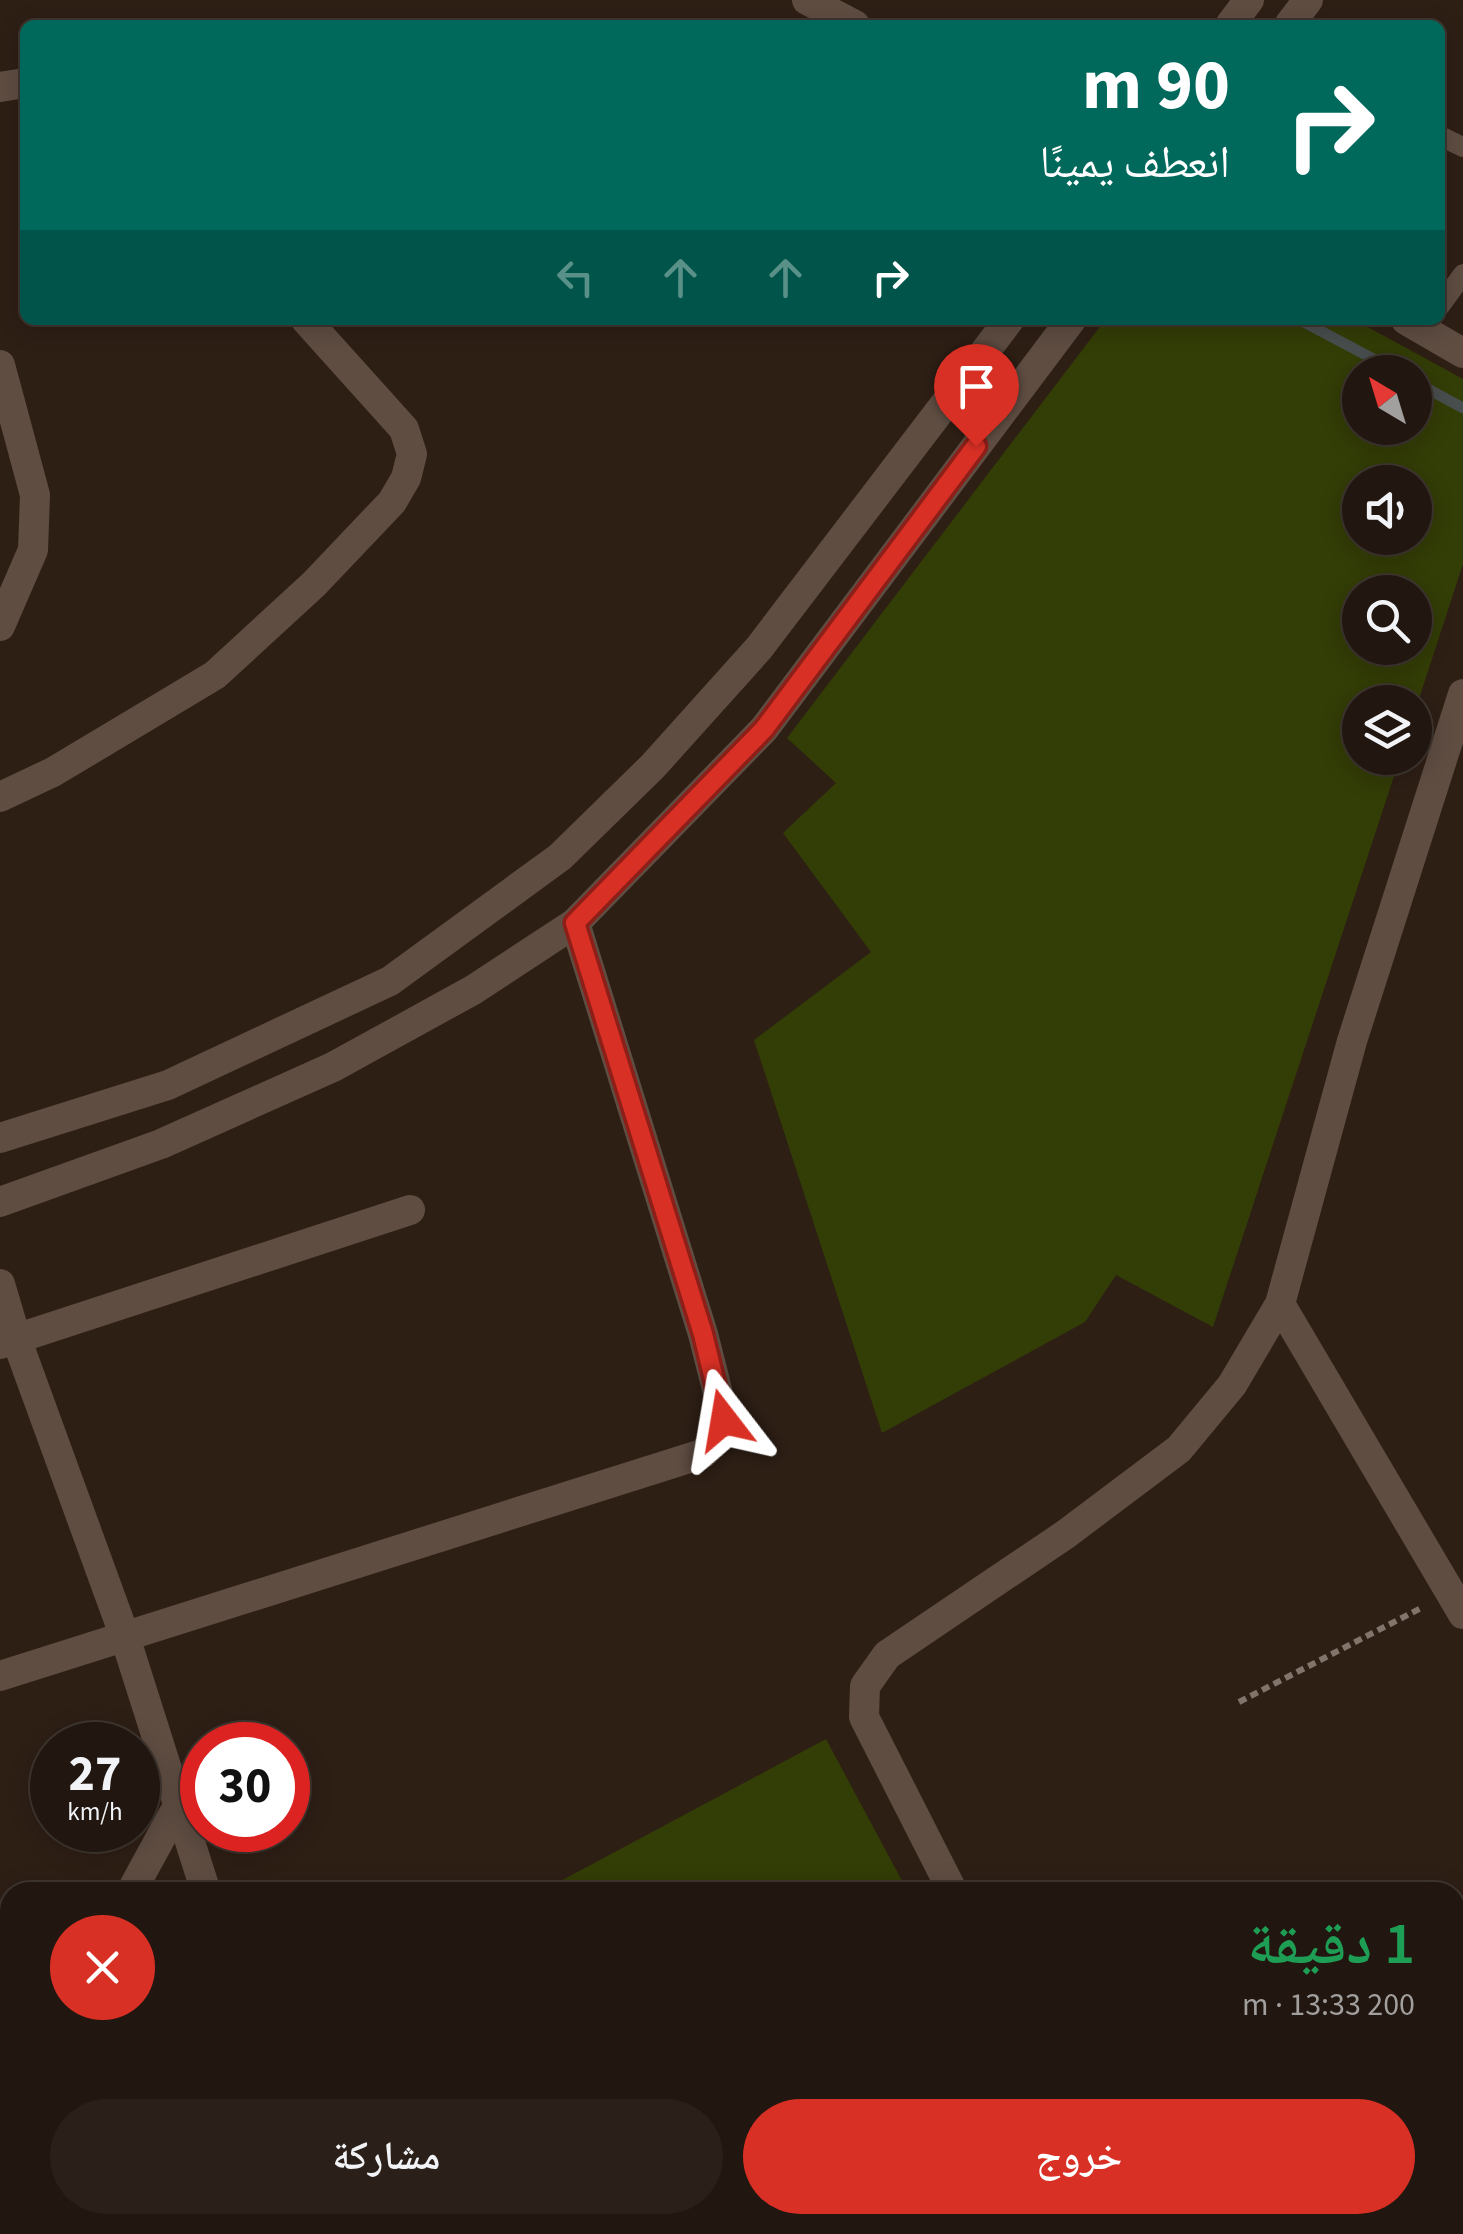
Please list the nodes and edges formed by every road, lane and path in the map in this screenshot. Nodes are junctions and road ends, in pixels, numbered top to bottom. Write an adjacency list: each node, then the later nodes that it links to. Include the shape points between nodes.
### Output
1 (808, 0): 4 (street)
2 (1249, 0): 5 (street)
3 (1308, 0): 6 (street)
4 (846, 20)
5 (1234, 20)
6 (1293, 20)
7 (1463, 274): 8 (lane)
8 (1445, 295)
9 (310, 325): 17 (street, via 404,429 412,454 392,502 215,675)
10 (1005, 325): 19 (street, via 759,648 560,857 390,981 168,1086)
11 (1066, 325): 18 (street, via 764,729)
12 (1432, 325): 13 (street)
13 (1463, 353)
14 (0, 365): 15 (street, via 36,495 32,550)
15 (0, 626)
16 (1463, 694): 23 (street, via 1352,1041)
17 (0, 797)
18 (575, 923): 20 (street, via 473,990 333,1067 161,1144); 26 (street, via 703,1334 724,1420 718,1439 702,1454)
19 (0, 1138)
20 (0, 1202)
21 (410, 1210): 24 (street)
22 (0, 1284): 24 (street)
23 (1280, 1304): 25 (street); 32 (street, via 1232,1384 1179,1450 887,1655 865,1686 864,1718)
24 (8, 1341): 26 (street)
25 (1457, 1604): 28 (path)
26 (125, 1638): 27 (street); 29 (street)
27 (0, 1676)
28 (1240, 1702)
29 (179, 1804): 30 (street); 31 (street)
30 (136, 1882)
31 (203, 1882)
32 (948, 1882)

